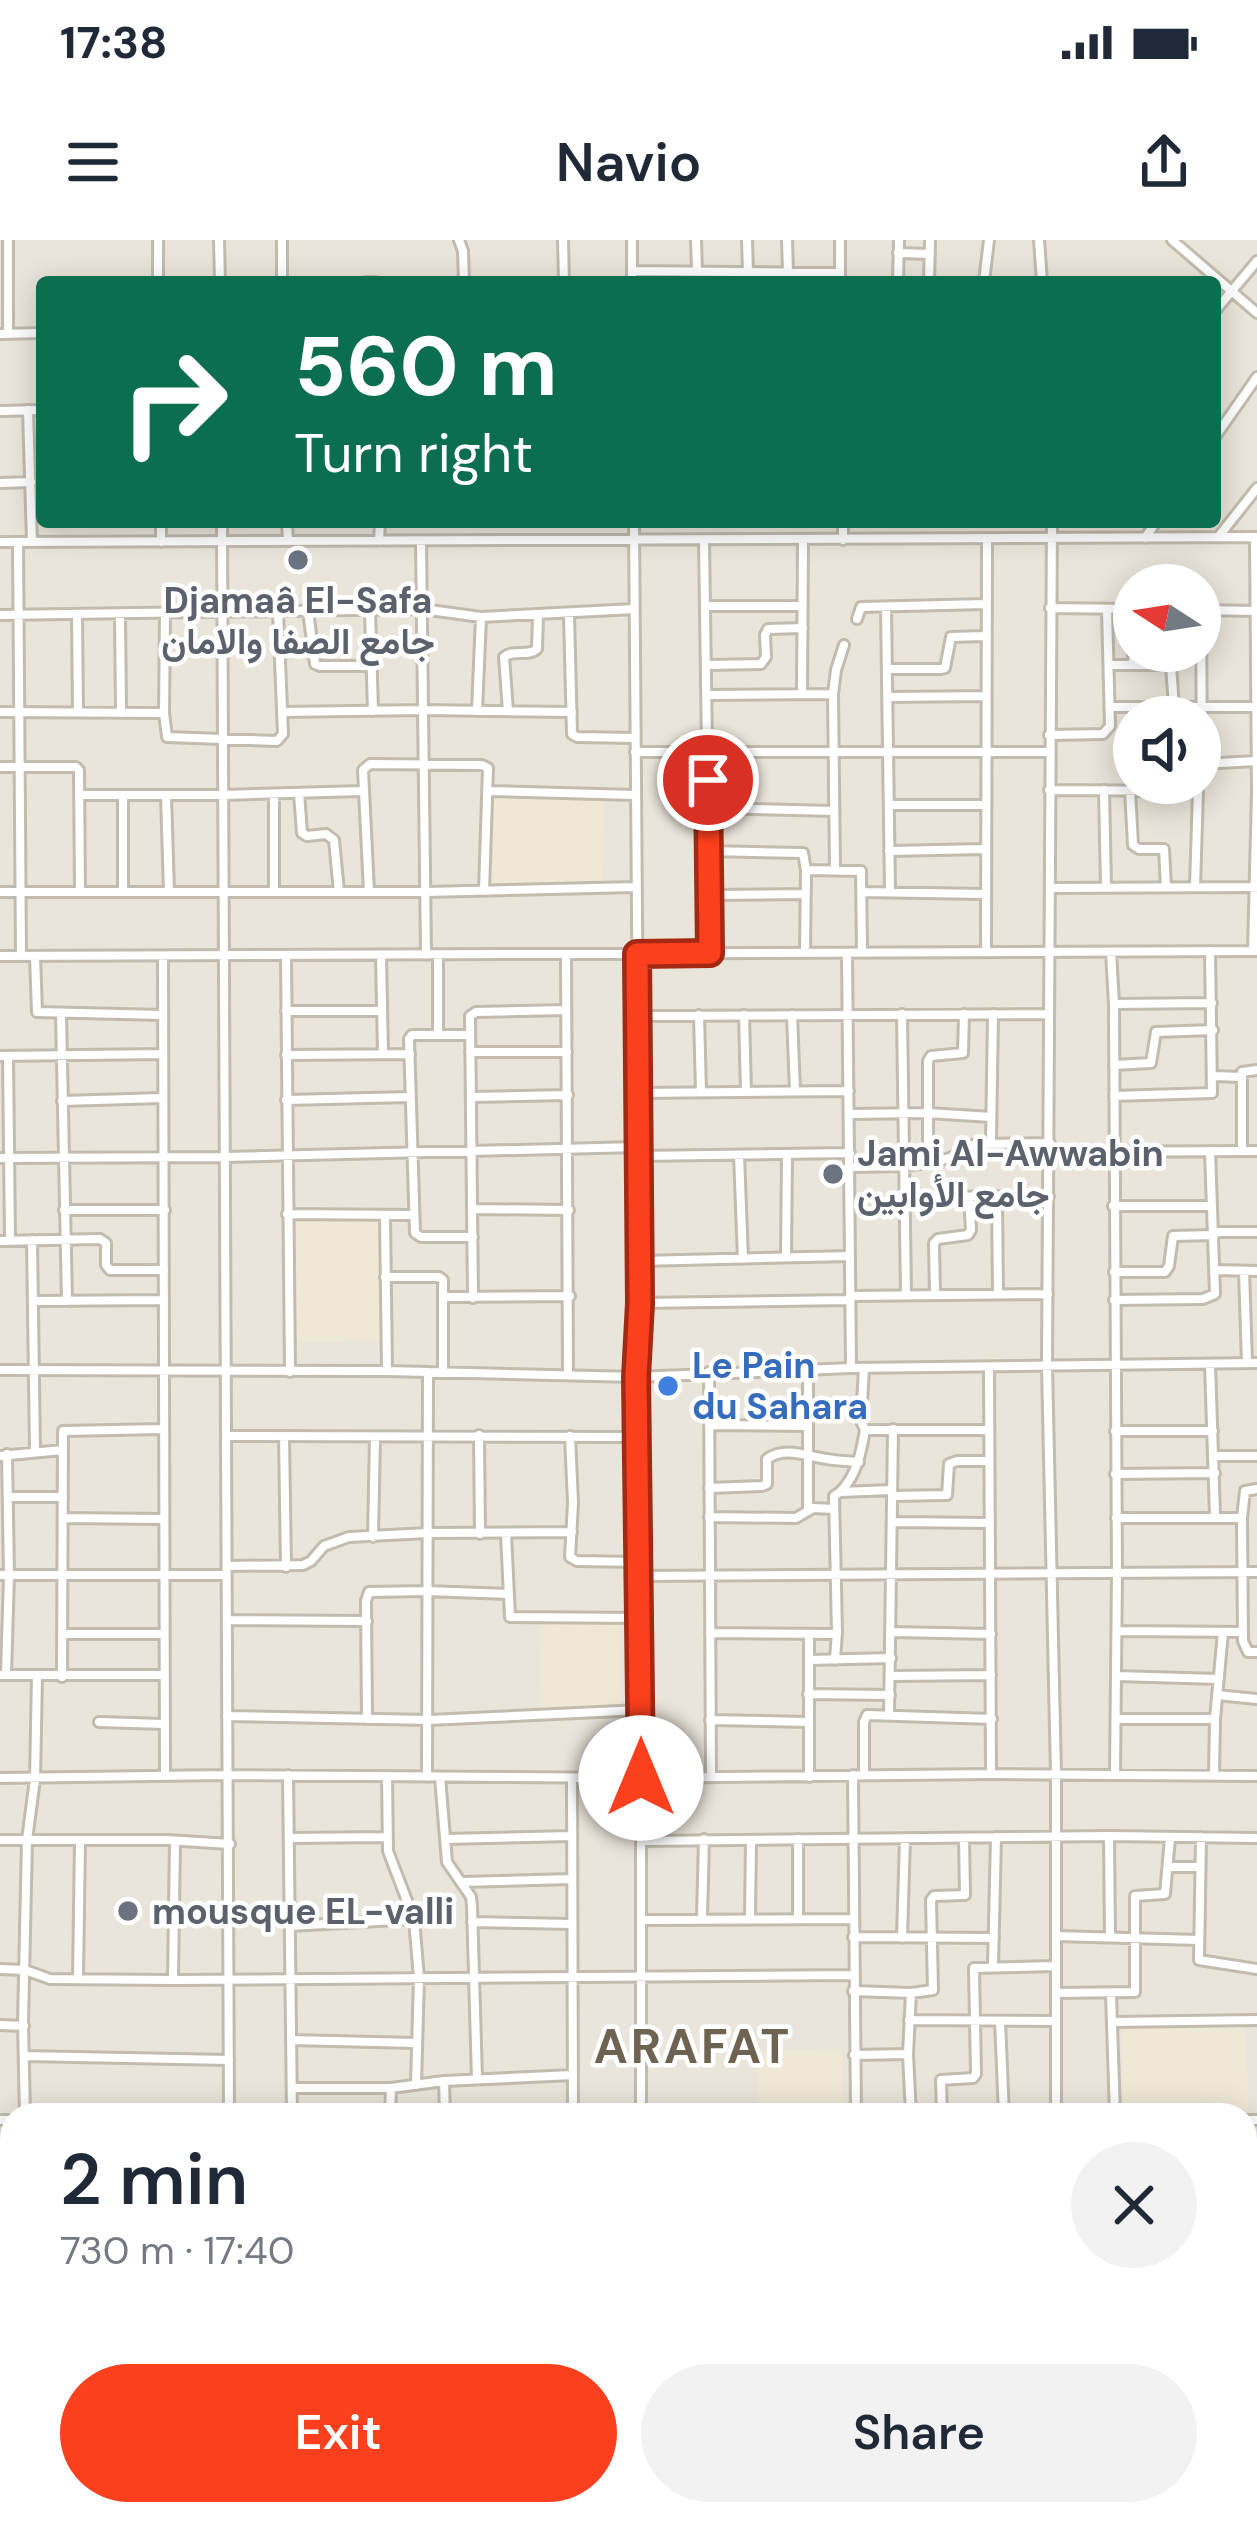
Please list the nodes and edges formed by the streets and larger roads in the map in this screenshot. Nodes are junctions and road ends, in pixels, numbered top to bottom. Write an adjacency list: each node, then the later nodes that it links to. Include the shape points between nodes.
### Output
1 (8, 240): 41 (street)
2 (158, 240): 24 (street)
3 (219, 240): 25 (street)
4 (282, 240): 26 (street)
5 (460, 240): 27 (street)
6 (563, 240): 28 (street)
7 (632, 240): 20 (street)
8 (696, 240): 21 (street)
9 (747, 240): 22 (street)
10 (787, 240): 23 (street)
11 (840, 240): 31 (street)
12 (898, 240): 17 (street)
13 (930, 240): 18 (street)
14 (989, 240): 34 (street)
15 (1039, 240): 35 (street)
16 (1172, 240): 36 (street)
17 (898, 253): 18 (street); 32 (street)
18 (930, 254): 33 (street)
19 (1257, 261): 38 (street)
20 (632, 271): 21 (street); 29 (street)
21 (697, 271): 22 (street)
22 (748, 272): 23 (street)
23 (788, 272): 30 (street)
24 (158, 276)
25 (220, 276)
26 (282, 276)
27 (464, 276)
28 (564, 276)
29 (632, 276)
30 (830, 276)
31 (840, 276)
32 (898, 276)
33 (929, 276)
34 (985, 276)
35 (1042, 276)
36 (1214, 276)
37 (1221, 282): 38 (street)
38 (1232, 291): 39 (street); 40 (street)
39 (1221, 304)
40 (1257, 313)
41 (4, 334): 42 (street)
42 (36, 334)
43 (1257, 377): 47 (street)
44 (28, 410): 45 (street); 46 (street); 49 (street)
45 (36, 410)
46 (0, 411)
47 (1221, 428)
48 (36, 476): 49 (street)
49 (31, 478): 50 (street); 74 (street)
50 (0, 483)
51 (1257, 488): 64 (street)
52 (161, 528): 75 (street)
53 (222, 528): 76 (street)
54 (287, 528): 68 (street)
55 (380, 528): 69 (street)
56 (634, 528): 71 (street)
57 (843, 528): 67 (street)
58 (1052, 528): 62 (street)
59 (1152, 528): 63 (street)
60 (1256, 537): 64 (street); 90 (street)
61 (987, 538): 62 (street); 67 (street); 77 (street)
62 (1051, 538): 63 (street); 81 (street)
63 (1145, 538): 64 (street)
64 (1218, 538)
65 (704, 540): 66 (street); 71 (street); 78 (street)
66 (802, 540): 67 (street); 79 (street)
67 (843, 540)
68 (288, 541): 69 (street); 76 (street)
69 (379, 541): 70 (street)
70 (421, 541): 71 (street); 86 (street)
71 (634, 541): 82 (street)
72 (0, 542): 73 (street)
73 (18, 542): 74 (street); 97 (street)
74 (32, 542): 75 (street)
75 (161, 542): 76 (street)
76 (222, 542): 92 (street)
77 (986, 604): 80 (street); 102 (street)
78 (706, 606): 79 (street); 104 (street)
79 (802, 606): 101 (street)
80 (886, 607): 100 (street, via 861,607); 108 (street)
81 (1050, 608): 83 (street); 128 (street)
82 (634, 609): 95 (street); 130 (street)
83 (1107, 609): 84 (street); 105 (street)
84 (1113, 609)
85 (370, 610): 86 (street); 89 (street); 107 (street)
86 (422, 610): 99 (street); 117 (street)
87 (1221, 610): 90 (street)
88 (278, 611): 89 (street); 92 (street); 125 (street)
89 (308, 611): 107 (street, via 316,664)
90 (1257, 611): 116 (street)
91 (165, 613): 92 (street); 94 (street); 127 (street)
92 (223, 613): 131 (street)
93 (77, 614): 94 (street); 97 (street); 123 (street)
94 (121, 614): 124 (street)
95 (569, 614): 98 (street); 126 (street)
96 (0, 615): 97 (street)
97 (19, 615): 122 (street)
98 (538, 615): 99 (street); 120 (street, via 537,649 504,657)
99 (481, 617): 118 (street)
100 (857, 619)
101 (803, 628): 104 (street, via 768,629 761,664); 109 (street)
102 (986, 636): 108 (street, via 951,638 945,668); 112 (street)
103 (844, 645): 110 (street)
104 (707, 665): 111 (street)
105 (1109, 665): 106 (street); 114 (street)
106 (1113, 665)
107 (371, 666): 119 (street)
108 (887, 669): 113 (street)
109 (802, 694): 110 (street); 111 (street)
110 (832, 694): 134 (street)
111 (707, 695): 133 (street)
112 (985, 696): 113 (street); 136 (street)
113 (887, 697): 135 (street)
114 (1110, 707): 128 (street, via 1103,734)
115 (1221, 707): 116 (street)
116 (1257, 707): 129 (street)
117 (423, 710): 118 (street); 119 (street); 140 (street)
118 (477, 710): 120 (street)
119 (373, 711): 125 (street)
120 (508, 711): 126 (street)
121 (0, 712): 122 (street)
122 (19, 712): 123 (street); 142 (street)
123 (78, 712): 124 (street)
124 (121, 712): 127 (street)
125 (283, 712): 131 (street, via 277,741)
126 (572, 712): 130 (street, via 574,737)
127 (164, 713): 131 (street, via 167,737)
128 (1049, 735): 137 (street)
129 (1257, 736): 138 (street)
130 (635, 738): 132 (street)
131 (222, 739): 154 (street)
132 (635, 752): 133 (street); 155 (street)
133 (707, 752): 134 (street); 160 (street)
134 (834, 752): 135 (street); 161 (street)
135 (889, 752): 136 (street); 158 (street)
136 (985, 752): 137 (street); 159 (street)
137 (1048, 752): 143 (street)
138 (1256, 761): 139 (street); 149 (street)
139 (1221, 763)
140 (424, 766): 146 (street, via 365,766); 147 (street, via 485,766); 183 (street)
141 (0, 767): 142 (street)
142 (22, 767): 151 (street, via 76,767); 175 (street)
143 (1049, 790): 144 (street); 172 (street)
144 (1104, 790): 145 (street); 168 (street)
145 (1113, 790)
146 (363, 791): 148 (street); 182 (street)
147 (487, 791): 155 (street); 173 (street)
148 (299, 793): 150 (street); 181 (street, via 302,832 334,840)
149 (1257, 793): 171 (street)
150 (274, 794): 154 (street); 180 (street)
151 (79, 795): 152 (street); 176 (street)
152 (123, 795): 153 (street); 177 (street)
153 (166, 795): 154 (street); 178 (street)
154 (223, 795): 179 (street)
155 (636, 795): 167 (street)
156 (1131, 804): 169 (street, via 1133,845 1164,849)
157 (1197, 804): 170 (street)
158 (889, 805): 159 (street); 164 (street)
159 (985, 805): 162 (street)
160 (708, 808): 161 (street); 163 (street)
161 (834, 811): 165 (street)
162 (985, 849): 164 (street); 186 (street)
163 (708, 851): 166 (street, via 800,852); 187 (street)
164 (890, 851): 185 (street)
165 (835, 869): 166 (street); 184 (street, via 861,871)
166 (806, 870): 188 (street)
167 (637, 886): 173 (street); 199 (street)
168 (1106, 887): 169 (street); 172 (street)
169 (1166, 887): 170 (street)
170 (1196, 887): 171 (street)
171 (1256, 887): 190 (street)
172 (1051, 888): 192 (street)
173 (484, 891): 183 (street)
174 (0, 892): 175 (street)
175 (21, 892): 176 (street); 205 (street)
176 (80, 892): 177 (street)
177 (123, 892): 178 (street)
178 (169, 892): 179 (street)
179 (224, 892): 180 (street); 208 (street)
180 (274, 892): 181 (street)
181 (339, 892): 182 (street)
182 (369, 892): 183 (street)
183 (425, 892): 202 (street)
184 (862, 892): 185 (street); 197 (street)
185 (890, 892): 186 (street)
186 (986, 894): 191 (street)
187 (709, 895): 188 (street); 194 (street)
188 (806, 895): 195 (street)
189 (1210, 951): 190 (street); 193 (street); 209 (street)
190 (1255, 951)
191 (986, 952): 192 (street); 197 (street)
192 (1050, 952): 193 (street); 219 (street)
193 (1111, 952): 210 (street)
194 (710, 953): 195 (street); 199 (street)
195 (806, 953): 196 (street)
196 (848, 953): 197 (street); 215 (street)
197 (862, 953)
198 (566, 954): 199 (street); 203 (street); 211 (street)
199 (637, 954): 223 (street)
200 (286, 955): 201 (street); 208 (street); 212 (street)
201 (381, 955): 202 (street); 213 (street)
202 (426, 955): 203 (street)
203 (438, 955): 226 (street)
204 (0, 956): 205 (street)
205 (21, 956): 206 (street)
206 (35, 956): 207 (street); 214 (street, via 35,1008)
207 (163, 956): 208 (street); 220 (street)
208 (223, 956): 271 (street)
209 (1212, 1003): 210 (street); 225 (street)
210 (1114, 1004): 236 (street)
211 (566, 1010): 227 (street, via 476,1012); 229 (street)
212 (286, 1011): 213 (street); 233 (street)
213 (382, 1011): 231 (street)
214 (62, 1013): 220 (street); 235 (street)
215 (848, 1014): 216 (street); 222 (street); 241 (street)
216 (902, 1014): 217 (street); 253 (street)
217 (964, 1014): 218 (street); 254 (street, via 963,1053 928,1061)
218 (993, 1014): 219 (street); 256 (street)
219 (1049, 1014): 258 (street)
220 (163, 1015): 230 (street)
221 (744, 1015): 222 (street); 224 (street); 242 (street)
222 (792, 1015): 243 (street)
223 (637, 1016): 224 (street); 245 (street)
224 (699, 1016): 244 (street)
225 (1213, 1030): 236 (street, via 1159,1031 1151,1063); 238 (street)
226 (438, 1035): 227 (street); 232 (street, via 410,1036)
227 (469, 1035): 228 (street)
228 (470, 1052): 229 (street); 249 (street)
229 (567, 1052): 246 (street)
230 (162, 1054): 235 (street); 250 (street)
231 (382, 1054): 232 (street); 233 (street)
232 (410, 1054): 248 (street)
233 (286, 1055): 251 (street)
234 (4, 1056): 235 (street); 240 (street)
235 (61, 1056): 252 (street)
236 (1114, 1065): 247 (street)
237 (1257, 1070): 239 (street)
238 (1214, 1076): 239 (street); 247 (street, via 1210,1094)
239 (1241, 1077): 264 (street)
240 (4, 1083): 272 (street)
241 (849, 1090): 243 (street); 255 (street)
242 (746, 1091): 243 (street); 244 (street)
243 (795, 1091)
244 (701, 1092): 245 (street)
245 (638, 1093): 265 (street)
246 (568, 1095): 249 (street); 259 (street)
247 (1114, 1096): 266 (street)
248 (411, 1097): 251 (street); 262 (street)
249 (471, 1097): 260 (street)
250 (163, 1098): 252 (street); 274 (street)
251 (286, 1100): 269 (street)
252 (62, 1101): 273 (street)
253 (904, 1113): 254 (street); 255 (street); 277 (street)
254 (928, 1113): 256 (street); 275 (street)
255 (850, 1114): 267 (street)
256 (992, 1117): 257 (street)
257 (991, 1142): 258 (street); 275 (street)
258 (1050, 1147): 266 (street); 280 (street)
259 (568, 1148): 260 (street); 265 (street); 287 (street)
260 (471, 1149): 262 (street); 284 (street)
261 (1257, 1150): 264 (street)
262 (412, 1151): 269 (street); 290 (street)
263 (1210, 1151): 264 (street); 266 (street); 283 (street)
264 (1242, 1151)
265 (638, 1152): 270 (street); 300 (street)
266 (1114, 1152): 282 (street)
267 (850, 1153): 268 (street); 276 (street)
268 (788, 1154): 270 (street); 298 (street)
269 (286, 1155): 271 (street); 288 (street)
270 (739, 1155): 299 (street)
271 (224, 1157): 274 (street); 331 (street)
272 (5, 1158): 273 (street); 296 (street)
273 (63, 1158): 274 (street); 285 (street)
274 (163, 1158): 286 (street)
275 (928, 1163): 277 (street)
276 (850, 1166): 277 (street); 297 (street)
277 (904, 1166): 281 (street)
278 (969, 1196): 279 (street); 281 (street); 310 (street, via 968,1235 934,1243)
279 (997, 1196): 280 (street); 307 (street)
280 (1049, 1196): 308 (street)
281 (905, 1197): 309 (street)
282 (1113, 1206): 283 (street); 305 (street)
283 (1212, 1206): 292 (street)
284 (472, 1209): 287 (street); 293 (street)
285 (64, 1210): 286 (street); 294 (street)
286 (165, 1210): 301 (street)
287 (569, 1210): 311 (street)
288 (286, 1214): 289 (street); 333 (street)
289 (385, 1215): 290 (street); 306 (street)
290 (414, 1215): 293 (street, via 417,1236)
291 (1257, 1232): 292 (street)
292 (1214, 1233): 302 (street); 305 (street, via 1173,1236 1165,1272)
293 (472, 1237): 313 (street)
294 (64, 1238): 295 (street); 301 (street, via 100,1238 110,1270); 318 (street)
295 (32, 1240): 296 (street); 317 (street)
296 (5, 1241)
297 (850, 1256): 298 (street); 314 (street)
298 (786, 1257): 299 (street)
299 (743, 1259): 300 (street)
300 (639, 1261): 319 (street)
301 (164, 1270): 315 (street)
302 (1215, 1270): 303 (street); 316 (street, via 1213,1297)
303 (1244, 1270): 304 (street); 320 (street)
304 (1257, 1271)
305 (1114, 1272): 316 (street)
306 (385, 1277): 312 (street, via 441,1278); 332 (street)
307 (998, 1294): 308 (street); 310 (street)
308 (1048, 1294): 322 (street)
309 (906, 1295): 310 (street); 314 (street)
310 (935, 1295)
311 (570, 1296): 313 (street); 337 (street)
312 (443, 1297): 313 (street); 335 (street)
313 (473, 1298)
314 (850, 1298): 319 (street); 324 (street)
315 (164, 1300): 318 (street); 330 (street)
316 (1114, 1300): 323 (street)
317 (34, 1301): 318 (street); 329 (street)
318 (67, 1301)
319 (640, 1303): 338 (street)
320 (1252, 1363): 321 (street)
321 (1210, 1364): 323 (street); 346 (street)
322 (1047, 1366): 323 (street); 326 (street); 396 (street)
323 (1114, 1366): 345 (street)
324 (851, 1368): 325 (street); 328 (street)
325 (864, 1368): 326 (street); 343 (street)
326 (989, 1368): 344 (street)
327 (0, 1370): 329 (street)
328 (808, 1370): 336 (street); 340 (street)
329 (35, 1371): 330 (street); 355 (street)
330 (165, 1371): 331 (street); 341 (street)
331 (226, 1371): 333 (street); 349 (street)
332 (387, 1371): 333 (street); 334 (street)
333 (290, 1372)
334 (428, 1372): 335 (street); 347 (street)
335 (443, 1372): 337 (street)
336 (709, 1372): 338 (street); 339 (street)
337 (568, 1373): 338 (street)
338 (636, 1377): 353 (street)
339 (709, 1425): 340 (street); 364 (street)
340 (807, 1426): 356 (street)
341 (163, 1429): 354 (street, via 64,1430); 377 (street)
342 (893, 1429): 343 (street); 344 (street); 367 (street)
343 (866, 1430): 361 (street)
344 (989, 1430): 360 (street)
345 (1115, 1431): 346 (street); 363 (street)
346 (1214, 1431): 358 (street)
347 (428, 1435): 348 (street); 352 (street); 382 (street)
348 (479, 1435): 351 (street); 383 (street)
349 (227, 1436): 350 (street); 388 (street)
350 (284, 1436): 352 (street); 387 (street)
351 (570, 1436): 353 (street); 381 (street)
352 (375, 1437): 385 (street)
353 (639, 1437): 386 (street)
354 (62, 1450): 355 (street); 369 (street)
355 (35, 1451): 357 (street)
356 (807, 1453): 361 (street); 364 (street, via 769,1455 762,1486); 370 (street)
357 (3, 1455): 368 (street)
358 (1215, 1456): 359 (street); 362 (street)
359 (1257, 1456)
360 (989, 1461): 367 (street, via 950,1464 947,1495); 380 (street)
361 (859, 1462): 366 (street)
362 (1215, 1473): 363 (street); 372 (street)
363 (1115, 1474): 374 (street)
364 (709, 1488): 373 (street)
365 (1257, 1489): 376 (street, via 1245,1491)
366 (840, 1492): 367 (street); 371 (street)
367 (892, 1493): 379 (street)
368 (8, 1497): 369 (street); 378 (street)
369 (63, 1497): 375 (street)
370 (808, 1509): 371 (street); 373 (street, via 796,1518)
371 (834, 1509): 393 (street)
372 (1215, 1516): 374 (street); 376 (street)
373 (709, 1517): 399 (street)
374 (1116, 1517): 391 (street)
375 (63, 1518): 377 (street); 397 (street)
376 (1242, 1518): 389 (street)
377 (164, 1519): 398 (street)
378 (4, 1522): 392 (street)
379 (892, 1522): 380 (street); 394 (street)
380 (990, 1523): 395 (street)
381 (572, 1532): 384 (street); 386 (street, via 573,1560)
382 (428, 1533): 383 (street); 385 (street); 401 (street)
383 (480, 1534): 384 (street)
384 (506, 1534): 402 (street)
385 (373, 1537): 387 (street, via 332,1542 311,1562)
386 (638, 1562): 400 (street)
387 (286, 1567): 388 (street)
388 (227, 1570): 398 (street); 404 (street)
389 (1244, 1572): 390 (street); 391 (street); 408 (street)
390 (1257, 1572)
391 (1117, 1573): 396 (street); 406 (street)
392 (5, 1574): 397 (street); 416 (street)
393 (836, 1574): 394 (street); 399 (street); 414 (street)
394 (892, 1574): 395 (street); 407 (street)
395 (991, 1574): 396 (street); 415 (street)
396 (1051, 1574): 446 (street)
397 (64, 1575): 398 (street); 411 (street)
398 (164, 1575): 412 (street)
399 (709, 1575): 400 (street); 409 (street)
400 (638, 1576): 403 (street)
401 (428, 1591): 402 (street); 405 (street, via 368,1592); 440 (street)
402 (509, 1594): 403 (street, via 512,1618)
403 (640, 1618): 433 (street)
404 (227, 1620): 405 (street); 435 (street)
405 (368, 1621): 436 (street)
406 (1117, 1631): 410 (street); 426 (street)
407 (892, 1632): 415 (street); 418 (street)
408 (1243, 1632): 410 (street); 417 (street, via 1244,1648)
409 (710, 1633): 413 (street); 441 (street)
410 (1223, 1633): 428 (street)
411 (63, 1634): 412 (street); 427 (street)
412 (164, 1634): 422 (street)
413 (808, 1634): 414 (street); 419 (street)
414 (837, 1634): 420 (street)
415 (991, 1634): 423 (street)
416 (3, 1644): 421 (street)
417 (1257, 1652)
418 (891, 1658): 420 (street); 425 (street)
419 (808, 1660): 420 (street); 429 (street)
420 (836, 1660)
421 (3, 1675): 424 (street)
422 (164, 1675): 427 (street); 444 (street)
423 (991, 1675): 425 (street); 437 (street)
424 (37, 1676): 427 (street); 462 (street)
425 (891, 1676): 430 (street)
426 (1116, 1676): 428 (street); 438 (street)
427 (62, 1677)
428 (1219, 1679): 431 (street)
429 (808, 1694): 430 (street); 442 (street)
430 (890, 1695): 434 (street)
431 (1217, 1695): 432 (street); 439 (street)
432 (1257, 1699)
433 (641, 1710): 440 (street); 461 (street)
434 (889, 1715): 437 (street); 450 (street, via 865,1718)
435 (227, 1716): 436 (street); 448 (street)
436 (367, 1719): 440 (street)
437 (992, 1719): 445 (street)
438 (1116, 1719): 439 (street); 447 (street)
439 (1215, 1719): 451 (street)
440 (428, 1720): 455 (street)
441 (710, 1720): 442 (street); 457 (street)
442 (808, 1722): 458 (street)
443 (99, 1723): 444 (street)
444 (164, 1724): 452 (street)
445 (991, 1774): 446 (street); 450 (street)
446 (1055, 1774): 447 (street); 467 (street)
447 (1114, 1774): 451 (street)
448 (228, 1775): 449 (street); 452 (street); 484 (street)
449 (288, 1775): 453 (street); 469 (street)
450 (858, 1775): 458 (street); 477 (street)
451 (1214, 1775): 454 (street)
452 (165, 1776): 462 (street)
453 (387, 1776): 455 (street); 465 (street)
454 (1257, 1776)
455 (427, 1777): 456 (street)
456 (440, 1777): 460 (street); 474 (street)
457 (711, 1777): 458 (street); 461 (street)
458 (809, 1777)
459 (0, 1778): 462 (street)
460 (572, 1778): 461 (street); 463 (street)
461 (641, 1778): 481 (street)
462 (34, 1779): 479 (street)
463 (572, 1836): 474 (street); 487 (street)
464 (1109, 1836): 467 (street); 472 (street); 500 (street)
465 (386, 1837): 469 (street); 492 (street)
466 (996, 1837): 467 (street); 471 (street); 504 (street)
467 (1056, 1837): 498 (street)
468 (1201, 1837): 472 (street); 473 (street); 486 (street)
469 (289, 1838): 497 (street)
470 (905, 1838): 471 (street); 477 (street); 502 (street)
471 (964, 1838): 503 (street, via 965,1895 932,1897)
472 (1170, 1838): 485 (street)
473 (1257, 1838)
474 (445, 1839): 488 (street)
475 (704, 1839): 481 (street); 482 (street); 490 (street)
476 (798, 1839): 477 (street); 482 (street); 489 (street)
477 (854, 1839): 493 (street)
478 (0, 1840): 479 (street)
479 (27, 1840): 480 (street); 510 (street)
480 (80, 1840): 483 (street); 516 (street)
481 (641, 1840): 494 (street)
482 (751, 1840): 491 (street)
483 (175, 1841): 484 (street); 519 (street)
484 (230, 1844): 517 (street)
485 (1168, 1867): 486 (street); 501 (street, via 1166,1894 1135,1896)
486 (1200, 1867): 505 (street)
487 (572, 1880): 488 (street); 496 (street)
488 (460, 1882): 495 (street, via 471,1897)
489 (798, 1917): 491 (street); 493 (street)
490 (702, 1918): 491 (street); 494 (street)
491 (750, 1918)
492 (414, 1919): 497 (street); 514 (street)
493 (853, 1919): 499 (street)
494 (641, 1920): 512 (street)
495 (472, 1922): 496 (street); 515 (street)
496 (572, 1924): 513 (street)
497 (290, 1926): 518 (street)
498 (1056, 1936): 500 (street); 507 (street)
499 (853, 1937): 502 (street); 511 (street)
500 (1110, 1937): 501 (street)
501 (1136, 1937): 505 (street); 523 (street, via 1135,1992)
502 (902, 1938): 503 (street)
503 (932, 1938): 504 (street); 521 (street, via 933,1990)
504 (994, 1938): 506 (street)
505 (1199, 1940): 509 (street, via 1201,1962)
506 (993, 1966): 507 (street); 526 (street, via 974,1968)
507 (1056, 1966): 522 (street)
508 (0, 1969): 510 (street)
509 (1257, 1969)
510 (26, 1970): 516 (street); 531 (street)
511 (853, 1975): 512 (street); 520 (street)
512 (641, 1976): 513 (street); 550 (street)
513 (572, 1977): 515 (street); 538 (street)
514 (419, 1978): 515 (street); 518 (street); 533 (street)
515 (472, 1978): 539 (street)
516 (78, 1979): 519 (street)
517 (229, 1979): 518 (street); 519 (street); 537 (street)
518 (291, 1979): 532 (street)
519 (173, 1980)
520 (853, 1991): 521 (street); 536 (street)
521 (910, 1993): 524 (street)
522 (1056, 1994): 523 (street); 528 (street)
523 (1111, 1994): 529 (street)
524 (909, 2020): 526 (street); 534 (street)
525 (1257, 2020): 529 (street)
526 (974, 2021): 527 (street); 553 (street, via 976,2074 941,2080)
527 (1000, 2021): 528 (street); 554 (street)
528 (1056, 2021): 555 (street)
529 (1112, 2022): 556 (street)
530 (0, 2025): 531 (street)
531 (24, 2026): 535 (street)
532 (291, 2040): 533 (street); 542 (street)
533 (416, 2043): 541 (street)
534 (908, 2054): 536 (street); 552 (street)
535 (24, 2056): 537 (street); 544 (street)
536 (854, 2056): 551 (street)
537 (229, 2060): 545 (street)
538 (573, 2075): 539 (street); 549 (street)
539 (477, 2079): 540 (street)
540 (444, 2081): 541 (street); 548 (street)
541 (416, 2085): 543 (street)
542 (292, 2088): 543 (street); 546 (street)
543 (392, 2088): 547 (street)
544 (25, 2103)
545 (229, 2103)
546 (292, 2103)
547 (391, 2103)
548 (445, 2103)
549 (573, 2103)
550 (641, 2103)
551 (856, 2103)
552 (910, 2103)
553 (942, 2103)
554 (1003, 2103)
555 (1056, 2103)
556 (1115, 2103)

